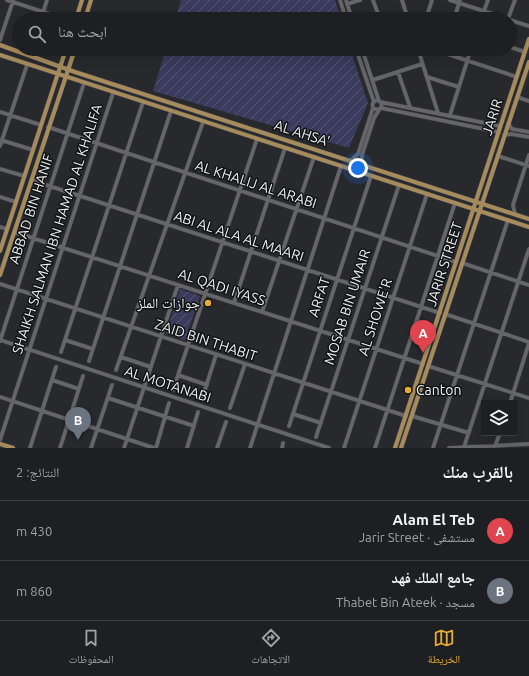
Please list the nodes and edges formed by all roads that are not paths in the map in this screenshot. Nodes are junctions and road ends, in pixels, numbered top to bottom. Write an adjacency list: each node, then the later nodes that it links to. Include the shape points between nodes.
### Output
1 (7, 0): 13 (street)
2 (47, 0): 17 (street)
3 (82, 0): 18 (main road)
4 (91, 0): 19 (main road)
5 (340, 0): 20 (street)
6 (360, 0): 14 (street)
7 (373, 0): 22 (street)
8 (402, 0): 23 (street)
9 (432, 0): 24 (street)
10 (450, 0): 15 (street)
11 (488, 0): 16 (street)
12 (515, 0): 27 (street)
13 (13, 1): 17 (street); 31 (street)
14 (346, 2): 21 (street)
15 (460, 2): 16 (street); 25 (street)
16 (484, 11): 26 (street)
17 (43, 12)
18 (78, 12)
19 (87, 12)
20 (344, 12)
21 (350, 12)
22 (377, 12)
23 (406, 12)
24 (428, 12)
25 (456, 12)
26 (487, 12)
27 (511, 12)
28 (517, 22): 29 (street)
29 (529, 26)
30 (529, 39): 35 (main road, JARIR)
31 (0, 40)
32 (0, 45): 33 (main road, AL AHSA')
33 (12, 49)
34 (517, 49): 35 (street)
35 (525, 52): 60 (main road, JARIR)
36 (0, 55): 50 (main road, AL AHSA')
37 (32, 56): 48 (main road, AL AHSA')
38 (72, 56): 46 (main road)
39 (358, 56): 72 (street)
40 (365, 56): 62 (street)
41 (420, 56): 49 (street)
42 (457, 56): 45 (street)
43 (469, 56): 45 (street)
44 (63, 58): 46 (main road, via 64,65 67,66); 51 (main road)
45 (468, 60): 60 (street); 66 (street)
46 (70, 62): 52 (main road)
47 (529, 62): 53 (main road, JARIR)
48 (54, 64): 51 (main road, AL AHSA'); 54 (main road, via 57,69)
49 (422, 64): 56 (street); 59 (street)
50 (27, 65): 54 (main road, AL AHSA'); 80 (street)
51 (60, 66): 52 (main road, AL AHSA'); 57 (main road)
52 (68, 69): 55 (main road, AL AHSA'); 58 (main road)
53 (528, 69): 68 (main road, JARIR)
54 (51, 72): 57 (main road, AL AHSA')
55 (76, 72): 61 (main road, via 71,73); 108 (main road, AL AHSA')
56 (398, 72): 62 (street); 73 (street)
57 (57, 74): 58 (main road, AL AHSA'); 63 (main road)
58 (65, 77): 61 (main road, AL AHSA'); 65 (main road)
59 (427, 77): 66 (street); 78 (street)
60 (517, 77): 87 (main road, JARIR)
61 (72, 79): 64 (main road, AL AHSA')
62 (373, 80): 69 (street)
63 (55, 82): 65 (main road, via 60,79); 86 (main road)
64 (84, 83): 67 (main road, AL AHSA'); 92 (street, ABBAD BIN HANIF)
65 (61, 87): 88 (main road)
66 (459, 87): 79 (street)
67 (113, 93): 71 (main road, AL AHSA'); 99 (street, SHAIKH SALMAN IBN HAMAD AL KHALIFA)
68 (517, 97): 70 (street); 85 (main road, JARIR)
69 (380, 101): 72 (street); 73 (street); 75 (street)
70 (529, 101)
71 (143, 102): 76 (main road, AL AHSA'); 103 (street)
72 (374, 102): 74 (street)
73 (410, 107): 78 (street)
74 (373, 108): 75 (street); 104 (street)
75 (380, 109): 83 (street); 104 (street, via 373,120)
76 (171, 111): 82 (main road, AL AHSA'); 109 (street)
77 (0, 112): 80 (street)
78 (438, 113): 79 (street)
79 (449, 115): 81 (street); 83 (street)
80 (10, 116): 86 (street); 98 (street)
81 (456, 117): 84 (street, via 452,120); 87 (street)
82 (203, 122): 97 (main road, AL AHSA'); 114 (street)
83 (449, 122): 84 (street)
84 (455, 123): 90 (street)
85 (508, 123): 89 (street); 95 (main road, JARIR)
86 (41, 126): 102 (main road)
87 (500, 126): 90 (main road, JARIR)
88 (48, 127): 92 (street, AL KHALIJ AL ARABI); 117 (main road)
89 (515, 130): 93 (street); 94 (street, via 517,132)
90 (499, 132): 122 (main road, JARIR)
91 (529, 132): 93 (street)
92 (67, 133): 99 (street, AL KHALIJ AL ARABI); 119 (street, ABBAD BIN HANIF)
93 (521, 133): 94 (street); 96 (street)
94 (514, 134): 95 (street)
95 (504, 135): 106 (main road, JARIR)
96 (529, 137)
97 (257, 139): 101 (main road, AL AHSA'); 120 (street)
98 (1, 140): 100 (street); 102 (street)
99 (97, 143): 103 (street, AL KHALIJ AL ARABI); 123 (street, SHAIKH SALMAN IBN HAMAD AL KHALIFA)
100 (0, 146)
101 (285, 148): 107 (main road, AL AHSA'); 127 (street)
102 (33, 150): 115 (main road)
103 (126, 153): 109 (street, AL KHALIJ AL ARABI); 132 (street)
104 (360, 155): 108 (street); 111 (street)
105 (529, 155): 112 (street)
106 (498, 156): 112 (street); 124 (main road, JARIR)
107 (314, 157): 110 (main road, AL AHSA'); 135 (street)
108 (350, 161): 111 (main road, AL AHSA')
109 (154, 162): 114 (street, AL KHALIJ AL ARABI); 138 (street)
110 (342, 166): 116 (main road, AL AHSA'); 142 (street)
111 (367, 166): 126 (main road, AL AHSA')
112 (527, 166): 140 (street, via 514,203)
113 (0, 169): 115 (street)
114 (185, 172): 120 (street, AL KHALIJ AL ARABI); 146 (street)
115 (24, 176): 129 (main road)
116 (371, 176): 118 (main road, AL AHSA'); 148 (street, ARFAT)
117 (31, 180): 119 (street, ABI AL ALA AL MAARI); 151 (main road)
118 (399, 185): 121 (main road, AL AHSA'); 152 (street, MOSAB BIN UMAIR)
119 (50, 186): 123 (street, ABI AL ALA AL MAARI); 153 (street, ABBAD BIN HANIF)
120 (240, 190): 127 (street, AL KHALIJ AL ARABI); 154 (street)
121 (427, 194): 130 (main road, AL AHSA'); 155 (street, AL SHOWE'R)
122 (478, 194): 124 (main road, via 480,200); 128 (main road, JARIR)
123 (80, 196): 132 (street, ABI AL ALA AL MAARI); 156 (street, SHAIKH SALMAN IBN HAMAD AL KHALIFA)
124 (485, 196): 131 (main road, JARIR)
125 (0, 197): 129 (street)
126 (466, 198): 128 (main road, AL AHSA'); 133 (main road, via 470,203)
127 (268, 200): 135 (street, AL KHALIJ AL ARABI); 159 (street)
128 (476, 201): 131 (main road, AL AHSA'); 136 (main road, JARIR STREET)
129 (16, 202): 150 (main road)
130 (455, 203): 133 (main road, AL AHSA'); 160 (street)
131 (482, 203): 134 (main road, AL AHSA'); 137 (main road, JARIR)
132 (109, 205): 138 (street, ABI AL ALA AL MAARI); 161 (street)
133 (464, 206): 136 (main road, AL AHSA')
134 (492, 206): 139 (main road, via 486,206 484,209); 140 (main road, AL AHSA')
135 (296, 209): 142 (street, AL KHALIJ AL ARABI); 162 (street)
136 (474, 209): 137 (main road, AL AHSA'); 141 (main road, JARIR STREET)
137 (480, 211): 139 (main road, AL AHSA'); 143 (main road, JARIR)
138 (137, 214): 146 (street, ABI AL ALA AL MAARI); 165 (street)
139 (489, 214): 145 (main road, AL AHSA')
140 (515, 214): 144 (main road, AL AHSA')
141 (471, 216): 143 (main road, via 476,213); 163 (main road, JARIR STREET)
142 (325, 218): 148 (street, AL KHALIJ AL ARABI); 166 (street)
143 (477, 218): 164 (main road, JARIR)
144 (529, 219)
145 (508, 220): 149 (main road, AL AHSA'); 167 (street)
146 (167, 224): 154 (street, ABI AL ALA AL MAARI); 169 (street)
147 (0, 227): 150 (street)
148 (354, 228): 152 (street, AL KHALIJ AL ARABI); 170 (street, ARFAT)
149 (529, 228)
150 (7, 229): 158 (main road)
151 (14, 232): 153 (street, AL QADI IYASS); 168 (main road)
152 (382, 237): 155 (street, AL KHALIJ AL ARABI); 175 (street, MOSAB BIN UMAIR)
153 (34, 238): 156 (street, AL QADI IYASS); 176 (street, ABBAD BIN HANIF)
154 (222, 242): 159 (street, ABI AL ALA AL MAARI); 177 (street)
155 (410, 246): 160 (street, AL KHALIJ AL ARABI); 178 (street, AL SHOWE'R)
156 (63, 247): 161 (street, AL QADI IYASS); 179 (street, SHAIKH SALMAN IBN HAMAD AL KHALIFA)
157 (529, 250): 171 (street)
158 (0, 251)
159 (251, 251): 162 (street, ABI AL ALA AL MAARI); 180 (street)
160 (438, 256): 163 (street, AL KHALIJ AL ARABI); 181 (street)
161 (92, 257): 165 (street, AL QADI IYASS); 182 (street)
162 (279, 260): 166 (street, ABI AL ALA AL MAARI); 183 (street)
163 (456, 262): 184 (main road, JARIR STREET)
164 (462, 263): 167 (street); 185 (main road, JARIR)
165 (120, 266): 169 (street, AL QADI IYASS); 186 (street)
166 (308, 270): 170 (street, ABI AL ALA AL MAARI); 187 (street)
167 (491, 272): 171 (street); 188 (street)
168 (0, 275)
169 (149, 275): 173 (street, AL QADI IYASS); 189 (street)
170 (337, 279): 175 (street, ABI AL ALA AL MAARI); 190 (street, ARFAT)
171 (519, 281): 174 (street); 191 (street)
172 (0, 284): 176 (street, ZAID BIN THABIT)
173 (178, 285): 177 (street, AL QADI IYASS); 192 (street)
174 (529, 285)
175 (365, 288): 178 (street, ABI AL ALA AL MAARI); 194 (street, MOSAB BIN UMAIR)
176 (17, 290): 179 (street, ZAID BIN THABIT); 195 (street, ABBAD BIN HANIF)
177 (205, 294): 180 (street, AL QADI IYASS); 197 (street)
178 (393, 297): 181 (street, ABI AL ALA AL MAARI); 199 (street, AL SHOWE'R)
179 (46, 299): 182 (street, ZAID BIN THABIT); 200 (street, SHAIKH SALMAN IBN HAMAD AL KHALIFA)
180 (234, 303): 183 (street, AL QADI IYASS)
181 (421, 306): 184 (street, ABI AL ALA AL MAARI); 204 (street)
182 (75, 309): 186 (street, ZAID BIN THABIT); 193 (street)
183 (262, 312): 187 (street, AL QADI IYASS)
184 (440, 313): 207 (main road, JARIR STREET)
185 (445, 314): 188 (street); 209 (main road, JARIR)
186 (103, 318): 189 (street, ZAID BIN THABIT); 198 (street)
187 (291, 321): 190 (street, AL QADI IYASS); 212 (street)
188 (474, 324): 191 (street); 214 (street)
189 (131, 327): 192 (street, ZAID BIN THABIT); 203 (street)
190 (320, 331): 194 (street, AL QADI IYASS); 217 (street, ARFAT)
191 (502, 333): 196 (street); 218 (street)
192 (160, 336): 197 (street, ZAID BIN THABIT); 210 (street)
193 (65, 340): 198 (street); 201 (street)
194 (348, 340): 199 (street, AL QADI IYASS); 224 (street, MOSAB BIN UMAIR)
195 (0, 341): 200 (street, AL MOTANABI)
196 (529, 342): 225 (street)
197 (188, 345): 202 (street, ZAID BIN THABIT); 213 (street)
198 (93, 349): 205 (street)
199 (376, 349): 204 (street, AL QADI IYASS); 232 (street, AL SHOWE'R)
200 (29, 350): 221 (street, AL MOTANABI); 231 (street, SHAIKH SALMAN IBN HAMAD AL KHALIFA)
201 (61, 352)
202 (216, 355): 206 (street, ZAID BIN THABIT); 220 (street)
203 (121, 357): 210 (street); 211 (street)
204 (404, 358): 207 (street, AL QADI IYASS); 236 (street)
205 (89, 361)
206 (244, 364): 212 (street, ZAID BIN THABIT); 235 (street)
207 (423, 364): 240 (main road, JARIR STREET)
208 (56, 366): 216 (street)
209 (428, 366): 214 (street); 241 (main road, JARIR)
210 (151, 367): 221 (street)
211 (116, 370)
212 (274, 373): 217 (street, ZAID BIN THABIT); 247 (street)
213 (178, 375): 220 (street); 223 (street)
214 (457, 375): 218 (street); 246 (street)
215 (83, 376): 222 (street)
216 (52, 380): 222 (street); 237 (street)
217 (303, 383): 224 (street, ZAID BIN THABIT); 239 (street, ARFAT)
218 (485, 384): 225 (street); 251 (street)
219 (112, 385): 227 (street)
220 (207, 385): 229 (street)
221 (144, 387): 234 (street); 247 (street, AL MOTANABI)
222 (79, 389): 243 (street)
223 (173, 390)
224 (331, 392): 232 (street, ZAID BIN THABIT); 245 (street, MOSAB BIN UMAIR)
225 (513, 393): 228 (street); 230 (street)
226 (0, 397): 231 (street)
227 (108, 398): 234 (street); 250 (street)
228 (529, 398)
229 (202, 399)
230 (511, 400)
231 (12, 401): 237 (street); 255 (street, SHAIKH SALMAN IBN HAMAD AL KHALIFA)
232 (359, 401): 236 (street, ZAID BIN THABIT); 274 (street, AL SHOWE'R)
233 (170, 403): 242 (street)
234 (137, 408): 242 (street); 254 (street)
235 (230, 408)
236 (387, 410): 240 (street, ZAID BIN THABIT); 275 (street)
237 (42, 411): 243 (street); 264 (street)
238 (198, 412): 248 (street)
239 (293, 414): 245 (street); 249 (street, ARFAT)
240 (406, 416): 276 (main road, JARIR STREET)
241 (412, 416): 246 (street); 277 (main road, JARIR)
242 (165, 417): 248 (street); 268 (street)
243 (69, 420): 250 (street); 265 (street)
244 (226, 422): 270 (street)
245 (321, 423): 253 (street, MOSAB BIN UMAIR)
246 (441, 424): 251 (street); 278 (street)
247 (258, 425): 271 (street); 273 (street, AL MOTANABI)
248 (194, 426): 269 (street)
249 (289, 426)
250 (97, 429): 254 (street); 266 (street)
251 (469, 433): 260 (street)
252 (499, 436): 259 (street)
253 (316, 437)
254 (127, 439): 267 (street); 268 (street)
255 (0, 440)
256 (283, 443): 272 (street)
257 (0, 444): 263 (main road)
258 (529, 444): 262 (street)
259 (495, 446): 261 (street); 262 (street)
260 (464, 447): 261 (street); 279 (street)
261 (478, 447)
262 (507, 447)
263 (13, 448)
264 (30, 448)
265 (60, 448)
266 (91, 448)
267 (124, 448)
268 (155, 448)
269 (187, 448)
270 (217, 448)
271 (250, 448)
272 (282, 448)
273 (329, 448)
274 (344, 448)
275 (375, 448)
276 (395, 448)
277 (401, 448)
278 (433, 448)
279 (449, 448)

